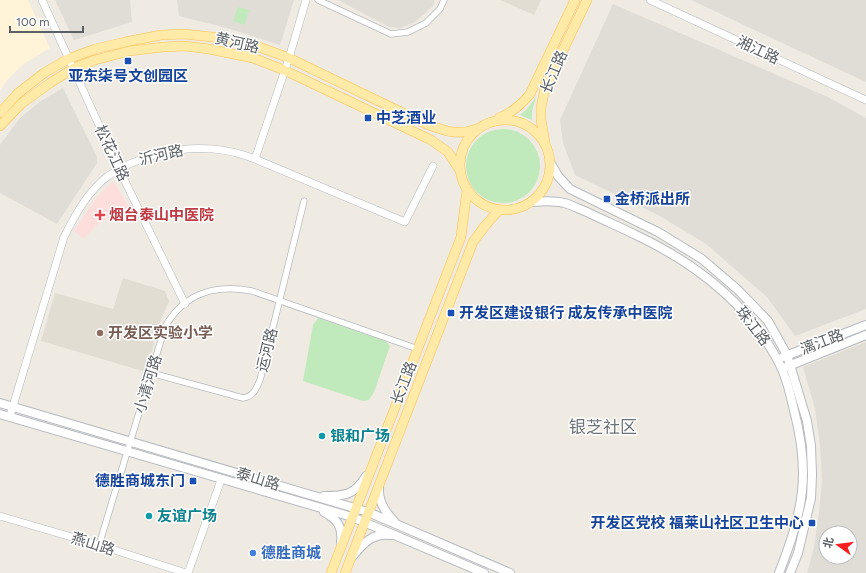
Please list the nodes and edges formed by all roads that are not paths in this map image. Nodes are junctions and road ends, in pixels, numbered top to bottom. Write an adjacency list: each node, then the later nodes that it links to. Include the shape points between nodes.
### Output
1 (42, 0): 9 (street, 松花江路)
2 (306, 0): 8 (street)
3 (318, 0): 4 (street, via 391,34 408,32 426,23 440,9)
4 (444, 0)
5 (575, 0): 14 (main road, 长江路, via 530,94 523,103)
6 (587, 0): 17 (main road, 长江路, via 545,88 541,120)
7 (650, 0): 12 (street, 湘江路)
8 (289, 58): 9 (main road, 黄河路, via 259,47 212,36 184,34 161,35 126,42 95,49); 11 (street); 16 (main road, 黄河路, via 426,124 456,133)
9 (68, 59): 10 (street, 松花江路); 13 (main road, 黄河路, via 44,73 17,94)
10 (74, 68): 11 (main road, 黄河路, via 129,51 185,46 253,58); 15 (main road, 黄河路, via 21,104); 22 (street, 松花江路)
11 (284, 70): 18 (street); 21 (main road, 黄河路, via 431,140 448,152)
12 (866, 100)
13 (0, 113)
14 (494, 121): 16 (main road); 17 (main road, via 503,119 521,123 541,138)
15 (0, 126)
16 (477, 129): 21 (main road, via 463,147)
17 (546, 148): 19 (main road)
18 (255, 158): 20 (street, 沂河路, via 405,222); 22 (street, 沂河路, via 214,149 192,148 139,159)
19 (550, 162): 25 (main road, via 544,187); 32 (main road, via 570,189 658,232 702,259 737,289 768,321)
20 (432, 166)
21 (459, 168): 23 (main road)
22 (119, 169): 28 (street, 松花江路); 38 (street, 沂河路, via 94,190 78,210 64,237)
23 (467, 190): 26 (main road, via 478,202); 31 (main road, 长江路, via 461,237)
24 (304, 201): 27 (street, 运河路)
25 (531, 202): 26 (main road, via 515,209); 33 (main road, 珠江路, via 564,202 676,256 728,296 756,326)
26 (499, 210): 45 (main road, 长江路, via 473,242)
27 (280, 301): 28 (street, 小清河路, via 252,291 221,288 195,296); 31 (street, 小清河路); 36 (street, 运河路, via 260,380 256,391 249,397 236,397)
28 (185, 304): 36 (street, 小清河路, via 171,315 165,327)
29 (866, 325): 32 (main road, 漓江路)
30 (866, 335): 34 (main road, 漓江路)
31 (418, 349): 43 (main road, 长江路)
32 (786, 355): 33 (main road, 漓江路); 34 (main road)
33 (777, 359): 35 (main road, 珠江路)
34 (790, 366): 35 (main road, 漓江路); 64 (main road, via 807,421 812,476 806,523)
35 (782, 369): 63 (main road, 珠江路, via 799,428 802,491 798,517)
36 (151, 373): 41 (street, 小清河路)
37 (0, 403): 38 (main road, 泰山路)
38 (12, 406): 40 (street, 沂河路); 41 (main road, 泰山路)
39 (0, 414): 40 (main road, 泰山路)
40 (10, 416): 42 (main road, 泰山路)
41 (131, 441): 42 (street, 小清河路); 46 (main road, 泰山路)
42 (128, 451): 44 (main road, 泰山路); 55 (street, 小清河路)
43 (372, 465): 46 (main road, via 359,486 349,494); 48 (main road, 长江路)
44 (222, 480): 47 (main road, 泰山路); 58 (street)
45 (380, 482): 49 (main road, 长江路); 53 (main road, via 379,497 382,506)
46 (316, 496): 48 (main road, 泰山路)
47 (313, 506): 51 (main road, 泰山路); 56 (main road, via 327,513 339,524 342,532)
48 (356, 508): 49 (main road, 泰山路); 51 (main road, 长江路)
49 (368, 512): 52 (main road, 长江路); 53 (main road, 泰山路)
50 (0, 516): 55 (street, 燕山路)
51 (352, 517): 52 (main road, 泰山路); 56 (main road, 长江路)
52 (364, 522): 54 (main road, 泰山路); 57 (main road, 长江路)
53 (400, 525): 62 (main road, 泰山路)
54 (396, 535): 57 (main road, via 371,537); 61 (main road, 泰山路)
55 (99, 545): 58 (street, 燕山路)
56 (341, 547): 59 (main road, 长江路)
57 (350, 561): 60 (main road, 长江路)
58 (187, 573)
59 (331, 573)
60 (345, 573)
61 (484, 573)
62 (510, 573)
63 (779, 573)
64 (790, 573)

